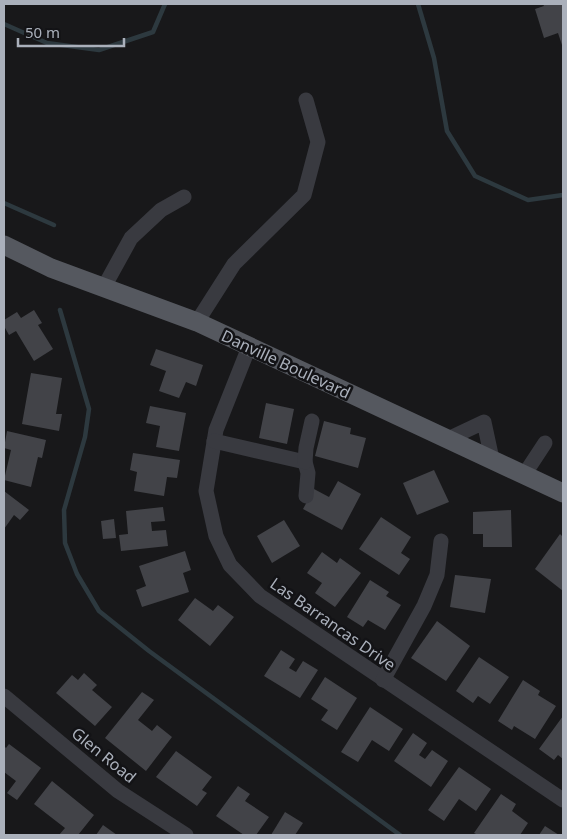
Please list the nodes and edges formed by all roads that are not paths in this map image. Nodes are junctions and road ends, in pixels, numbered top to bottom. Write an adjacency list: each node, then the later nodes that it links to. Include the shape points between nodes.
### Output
1 (306, 100): 5 (street, via 318,142 304,195 234,264)
2 (184, 197): 4 (street, via 161,210 131,238)
3 (4, 245): 4 (main road, Danville Boulevard, via 52,268)
4 (104, 287): 5 (main road, Danville Boulevard)
5 (197, 322): 6 (main road, Danville Boulevard)
6 (249, 347): 8 (main road, Danville Boulevard); 9 (street, Las Barrancas Drive)
7 (312, 421): 12 (street)
8 (448, 439): 11 (main road, Danville Boulevard); 11 (street, via 484,422)
9 (214, 441): 12 (street); 17 (street, Las Barrancas Drive, via 206,491 216,536 230,565 260,596)
10 (545, 443): 13 (street)
11 (492, 459): 13 (main road, Danville Boulevard)
12 (305, 462): 15 (street, via 308,472)
13 (524, 475): 14 (main road, Danville Boulevard)
14 (563, 493)
15 (306, 496)
16 (441, 541): 17 (street, via 437,575 424,606)
17 (383, 680): 19 (street, Las Barrancas Drive)
18 (4, 696): 20 (street, Glen Road, via 118,791)
19 (563, 800)
20 (186, 835)

